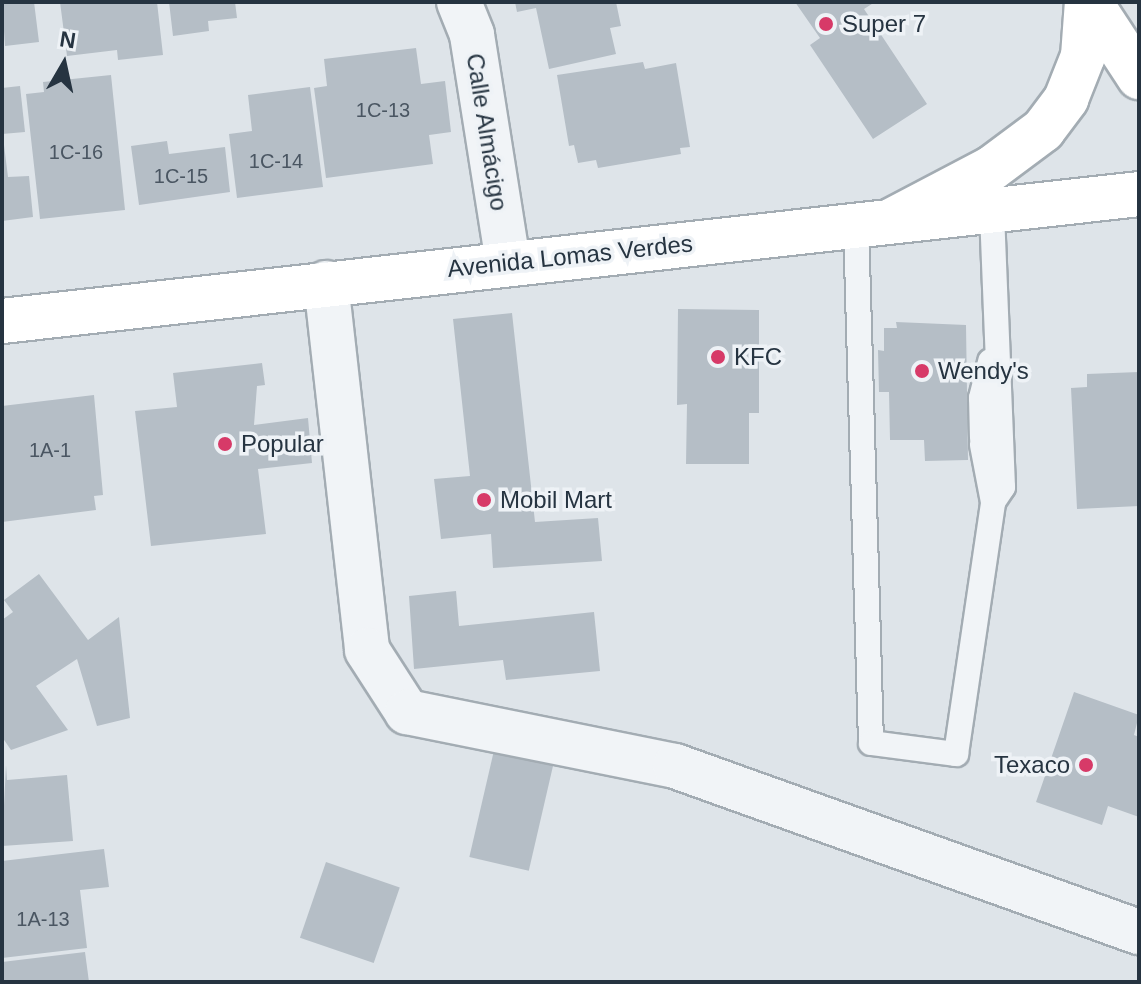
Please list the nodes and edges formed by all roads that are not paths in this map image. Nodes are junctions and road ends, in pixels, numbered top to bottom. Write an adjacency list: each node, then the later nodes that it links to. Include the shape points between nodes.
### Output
1 (459, 2): 7 (street, Calle Almácigo, via 472,35)
2 (1088, 2): 3 (main road); 6 (main road, via 1083,56 1066,99 1043,130 992,168)
3 (1139, 77)
4 (1139, 194): 5 (main road, Avenida Lomas Verdes)
5 (992, 210): 6 (main road, Avenida Lomas Verdes); 10 (lane)
6 (873, 223): 7 (main road, Avenida Lomas Verdes); 11 (lane, via 871,743 956,754)
7 (508, 263): 8 (main road, Avenida Lomas Verdes)
8 (326, 283): 9 (main road, Avenida Lomas Verdes); 12 (street, via 367,650 407,712 675,766)
9 (2, 321)
10 (997, 333): 11 (lane, via 981,398 982,442); 11 (lane, via 1003,487)
11 (993, 502)
12 (1139, 932)

